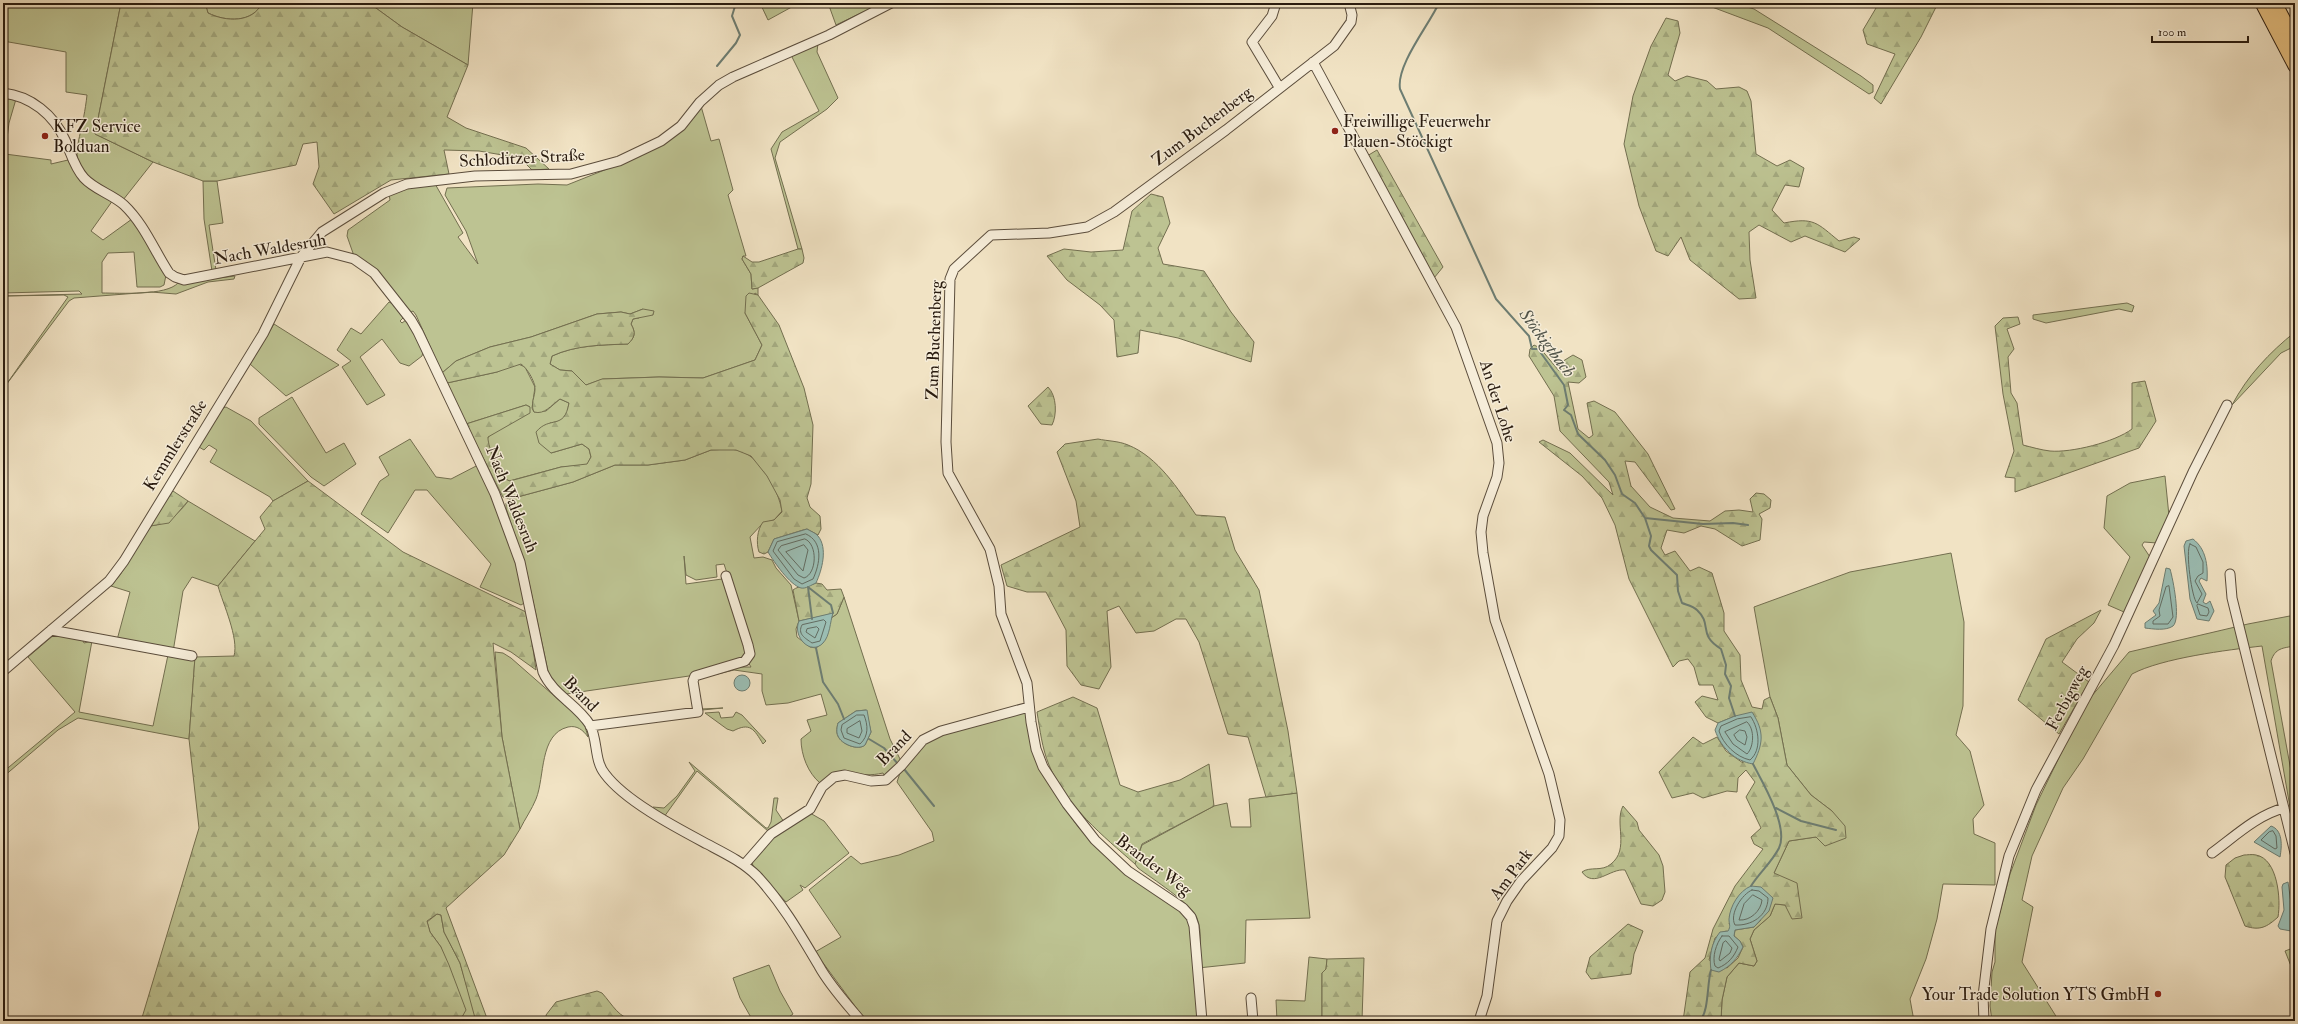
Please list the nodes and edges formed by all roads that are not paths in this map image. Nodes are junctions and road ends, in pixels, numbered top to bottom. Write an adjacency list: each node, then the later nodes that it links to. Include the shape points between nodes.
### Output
1 (891, 3): 11 (street, Schloditzer Straße, via 829,35 724,82 700,102 680,126 640,152 581,173 475,176 407,184 384,193 322,232)
2 (1276, 3): 9 (street, via 1272,16 1252,42)
3 (1349, 3): 7 (street, Zum Buchenberg, via 1352,16 1348,28 1334,46)
4 (2262, 3): 8 (highway)
5 (2275, 3): 6 (highway)
6 (2295, 41)
7 (1313, 62): 9 (street, Zum Buchenberg); 21 (street, An der Lohe, via 1456,327 1497,443 1497,478 1483,516 1483,553 1494,620)
8 (2295, 66)
9 (1279, 87): 19 (street, Zum Buchenberg, via 1226,130 1114,212 1087,227 1049,233 991,235 954,269 950,279 946,442 948,473 990,549 1001,614 1027,683)
10 (3, 93): 11 (street, Nach Waldesruh, via 18,96 35,104 53,118 66,140 79,172 91,184 115,198 135,216 169,273 174,277 184,280)
11 (302, 258): 15 (street, Kemmlerstraße, via 263,334 124,561 109,581); 18 (street, Nach Waldesruh, via 327,252 354,260 374,273 410,320 481,460 495,494 520,562 542,672)
12 (2227, 405): 31 (street, Ferbigweg, via 2193,472 2114,645 2036,790 2009,856 1991,929 1983,996)
13 (2230, 574): 22 (street, via 2232,598)
14 (726, 576): 20 (street, Brand, via 748,645 750,654 745,661 695,676 693,680 698,712)
15 (51, 630): 16 (street); 17 (street, Kemmlerstraße)
16 (192, 656)
17 (3, 671)
18 (548, 684): 20 (street, Brand, via 578,710)
19 (1029, 707): 25 (street, Brand, via 929,736 886,780 878,782 845,775 834,777 822,787 810,809 771,834); 28 (street, Brander Weg, via 1036,749 1043,767 1083,825 1128,871 1183,908 1191,917 1194,926)
20 (590, 726): 25 (street, Brand, via 603,773 617,788 664,820)
21 (1549, 774): 30 (street, Am Park, via 1560,820 1559,836 1552,848 1507,900 1497,921 1487,996)
22 (2284, 808): 23 (street, via 2271,811 2258,819); 24 (street)
23 (2212, 853)
24 (2295, 854)
25 (744, 865): 27 (street, Brand, via 781,904 819,966)
26 (1251, 998): 29 (street)
27 (861, 1021)
28 (1202, 1021)
29 (1253, 1021)
30 (1479, 1021)
31 (1984, 1021)

